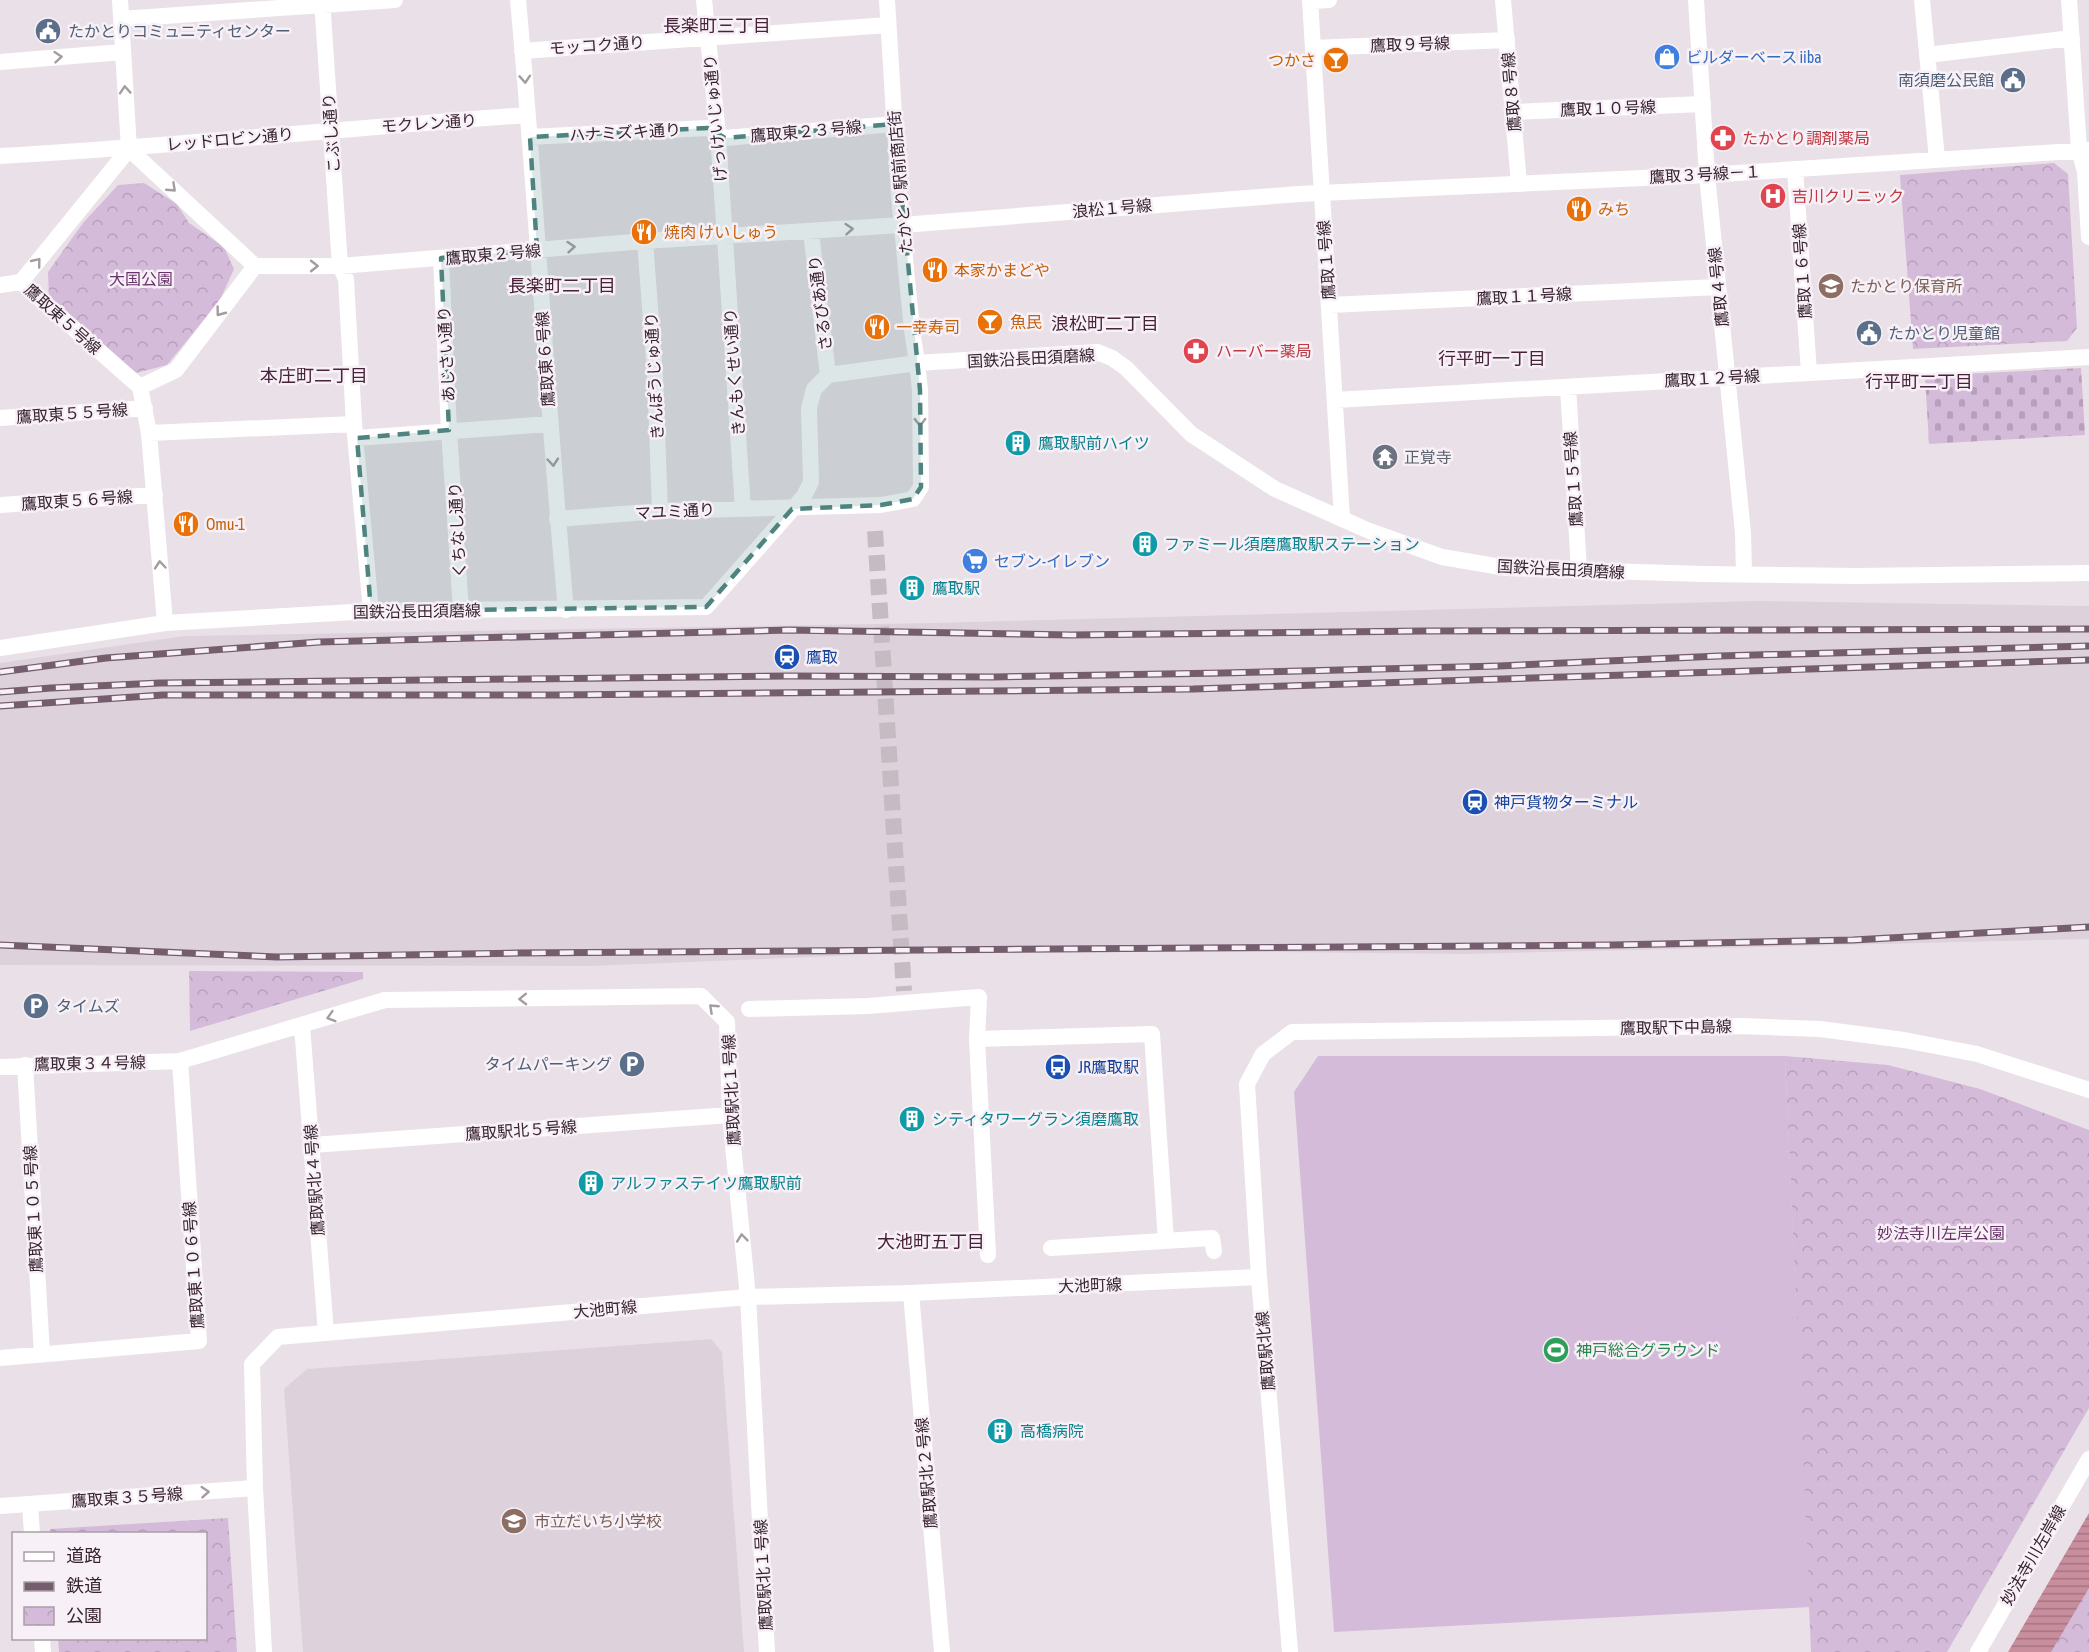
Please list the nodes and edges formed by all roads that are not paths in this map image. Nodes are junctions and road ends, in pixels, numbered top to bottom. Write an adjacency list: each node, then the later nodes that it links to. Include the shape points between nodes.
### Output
1 (120, 0): 13 (street)
2 (395, 0): 12 (street)
3 (518, 0): 19 (street, 鷹取東６号線)
4 (704, 0): 15 (street, げっけいじゅ通り)
5 (886, 0): 14 (street, たかとり駅前商店街)
6 (1329, 0): 11 (street)
7 (1503, 0): 17 (street, 鷹取８号線)
8 (1696, 0): 23 (street, 鷹取４号線)
9 (1922, 0): 21 (street)
10 (2069, 0): 16 (street)
11 (1310, 1): 18 (street, 鷹取１号線)
12 (322, 2): 13 (street); 27 (street, こぶし通り)
13 (121, 19): 20 (street)
14 (888, 25): 15 (street, モッコク通り); 26 (street, たかとり駅前商店街)
15 (708, 37): 19 (street, モッコク通り); 28 (street, げっけいじゅ通り)
16 (2072, 38): 21 (street); 31 (street)
17 (1507, 40): 18 (street, 鷹取９号線); 24 (street, 鷹取８号線)
18 (1313, 48): 37 (street, 鷹取１号線)
19 (522, 51): 25 (street, 鷹取東６号線, one-way to 25)
20 (122, 52): 22 (street, one-way to 20); 30 (street, one-way to 20)
21 (1927, 55): 33 (street)
22 (0, 62)
23 (1702, 104): 24 (street, 鷹取１０号線); 35 (street, 鷹取４号線)
24 (1513, 112): 36 (street, 鷹取８号線)
25 (527, 115): 27 (street, モクレン通り); 29 (street, 鷹取東６号線)
26 (895, 124): 28 (street, 鷹取東２３号線, via 725,138); 38 (street, たかとり駅前商店街)
27 (331, 130): 30 (street, レッドロビン通り); 46 (street, こぶし通り)
28 (718, 134): 29 (street, ハナミズキ通り, via 708,128); 40 (street, げっけいじゅ通り)
29 (530, 137): 43 (street, 鷹取東６号線)
30 (129, 148): 32 (street, レッドロビン通り); 45 (street, one-way to 45); 47 (street, 鷹取東５号線, one-way to 30)
31 (2084, 150): 33 (street, 鷹取３号線－１); 41 (street)
32 (0, 156)
33 (1937, 159): 34 (street, 鷹取３号線－１)
34 (1795, 169): 35 (street, 鷹取３号線－１); 53 (street, 鷹取１６号線)
35 (1707, 175): 36 (street, 鷹取３号線－１); 49 (street, 鷹取４号線)
36 (1519, 184): 37 (street, 鷹取３号線－１)
37 (1322, 193): 38 (street, 浪松１号線); 50 (street, 鷹取１号線)
38 (902, 225): 39 (street, 鷹取東２号線, one-way to 38); 52 (street, たかとり駅前商店街)
39 (811, 232): 40 (street, 鷹取東２号線); 54 (street, さるびあ通り)
40 (725, 235): 42 (street, 鷹取東２号線); 68 (street, きんもくせい通り)
41 (2089, 237)
42 (645, 241): 43 (street, 鷹取東２号線, one-way to 42); 70 (street, きんぽうじゅ通り)
43 (537, 250): 44 (street, 鷹取東２号線); 61 (street, 鷹取東６号線)
44 (441, 258): 46 (street, 鷹取東２号線); 62 (street, あじさい通り)
45 (255, 266): 46 (street, 鷹取東２号線, one-way to 46); 56 (street, one-way to 56, via 176,370)
46 (340, 266): 63 (street, こぶし通り, via 346,279)
47 (21, 282): 48 (street); 56 (street, 鷹取東５号線)
48 (0, 285)
49 (1718, 287): 50 (street, 鷹取１１号線); 55 (street, 鷹取４号線)
50 (1329, 305): 58 (street, 鷹取１号線)
51 (2089, 357): 53 (street, 鷹取１２号線)
52 (917, 363): 54 (street, 国鉄沿長田須磨線); 69 (street, one-way to 69, via 921,487 913,499 881,506); 72 (street, 国鉄沿長田須磨線, via 1097,352 1126,368 1191,434 1275,489)
53 (1809, 373): 55 (street, 鷹取１２号線)
54 (828, 375): 69 (street, 国鉄沿長田須磨線, via 814,389 809,408 811,482)
55 (1728, 377): 57 (street, 鷹取１２号線); 75 (street, 鷹取４号線)
56 (140, 387): 59 (street)
57 (1568, 387): 58 (street, 鷹取１２号線); 73 (street, 鷹取１５号線)
58 (1335, 400): 72 (street, 鷹取１号線)
59 (144, 408): 60 (street, 鷹取東５５号線); 64 (street)
60 (0, 418)
61 (550, 424): 62 (street); 71 (street, 鷹取東６号線, one-way to 71)
62 (449, 430): 63 (street); 65 (street, あじさい通り)
63 (356, 431): 64 (street); 78 (street, こぶし通り)
64 (149, 433): 66 (street)
65 (452, 450): 76 (street, くちなし通り)
66 (155, 495): 67 (street, 鷹取東５６号線); 79 (street, one-way to 66)
67 (0, 505)
68 (743, 509): 69 (street, マユミ通り); 70 (street, マユミ通り)
69 (792, 509): 77 (street, 国鉄沿長田須磨線, via 706,607)
70 (660, 511): 71 (street, マユミ通り)
71 (557, 519): 77 (street, 鷹取東６号線)
72 (1342, 519): 73 (street, 国鉄沿長田須磨線, via 1442,557 1507,568)
73 (1579, 570): 75 (street, 国鉄沿長田須磨線)
74 (2089, 573): 75 (street, 国鉄沿長田須磨線)
75 (1744, 574)
76 (461, 610): 77 (street, 国鉄沿長田須磨線); 78 (street, 国鉄沿長田須磨線)
77 (566, 610)
78 (371, 611): 79 (street, 国鉄沿長田須磨線)
79 (165, 623): 80 (street, 国鉄沿長田須磨線)
80 (0, 648)
81 (749, 1009): 83 (street, via 903,997 979,997)
82 (302, 1026): 85 (street, 鷹取駅北１号線); 89 (street, 鷹取駅北１号線, one-way to 82, via 728,1022 701,996 385,1000); 90 (street, 鷹取駅北４号線)
83 (977, 1039): 91 (street, via 1152,1034); 94 (street)
84 (1263, 1054): 88 (street, 鷹取駅下中島線, via 1292,1032 1742,1026 1820,1029 1977,1054); 95 (street, 鷹取駅北線, via 1247,1084)
85 (180, 1061): 86 (street, 鷹取東３４号線); 99 (street, 鷹取東１０６号線, via 199,1341)
86 (25, 1065): 87 (street, 鷹取東３４号線); 99 (street, 鷹取東１０５号線)
87 (0, 1067)
88 (2089, 1090)
89 (730, 1115): 90 (street, 鷹取駅北５号線); 97 (street, 鷹取駅北１号線, one-way to 89)
90 (312, 1145): 98 (street, 鷹取駅北４号線)
91 (1166, 1241): 92 (street); 93 (street, via 1212,1238)
92 (1051, 1248)
93 (1214, 1251)
94 (989, 1254)
95 (1259, 1277): 96 (street, 大池町線); 109 (street, 鷹取駅北線)
96 (911, 1293): 97 (street, 大池町線); 108 (street, 鷹取駅北２号線)
97 (748, 1297): 98 (street, 大池町線); 107 (street, 鷹取駅北１号線)
98 (326, 1333): 102 (street, 大池町線, via 278,1336 252,1364)
99 (42, 1354): 100 (street, 鷹取東１０６号線)
100 (0, 1358)
101 (2089, 1459): 110 (street, 妙法寺川左岸線)
102 (255, 1488): 103 (street, 鷹取東３５号線, one-way to 102); 106 (street, 大池町線)
103 (30, 1504): 104 (street, 鷹取東３５号線); 105 (street)
104 (0, 1506)
105 (33, 1532)
106 (264, 1652)
107 (767, 1652)
108 (942, 1652)
109 (1290, 1652)
110 (1978, 1652)

